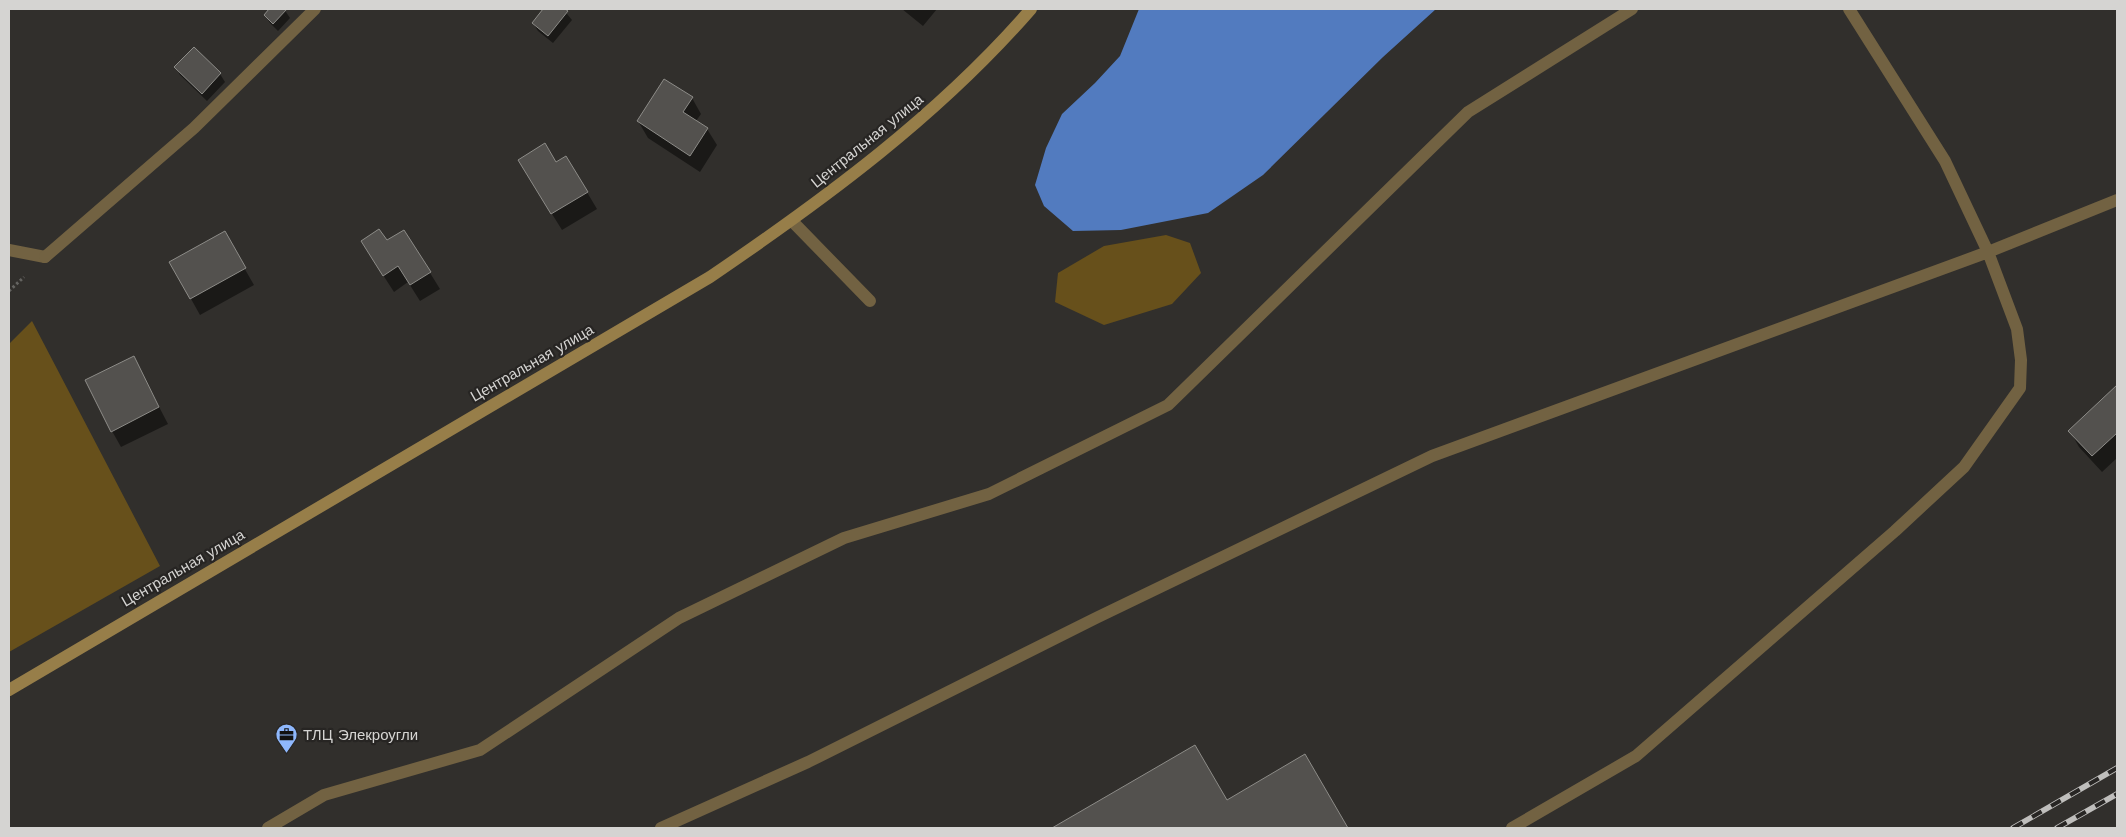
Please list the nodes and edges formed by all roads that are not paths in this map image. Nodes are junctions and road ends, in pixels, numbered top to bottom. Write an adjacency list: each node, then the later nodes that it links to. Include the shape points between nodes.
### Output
1 (315, 9): 7 (street, via 194,128 44,257)
2 (1032, 9): 6 (main road, Центральная улица, via 946,97 867,164)
3 (1632, 9): 11 (street, via 1468,112 1168,405 989,494 844,538 679,618 480,750 324,796)
4 (1849, 9): 8 (street, via 1945,161)
5 (2117, 200): 8 (street)
6 (792, 221): 9 (street); 10 (main road, Центральная улица, via 710,278)
7 (9, 250)
8 (1988, 252): 12 (street, via 1432,456 808,762); 13 (street, via 2017,329 2020,388 1964,467 1636,756)
9 (870, 301)
10 (9, 690)
11 (268, 828)
12 (661, 828)
13 (1512, 828)

